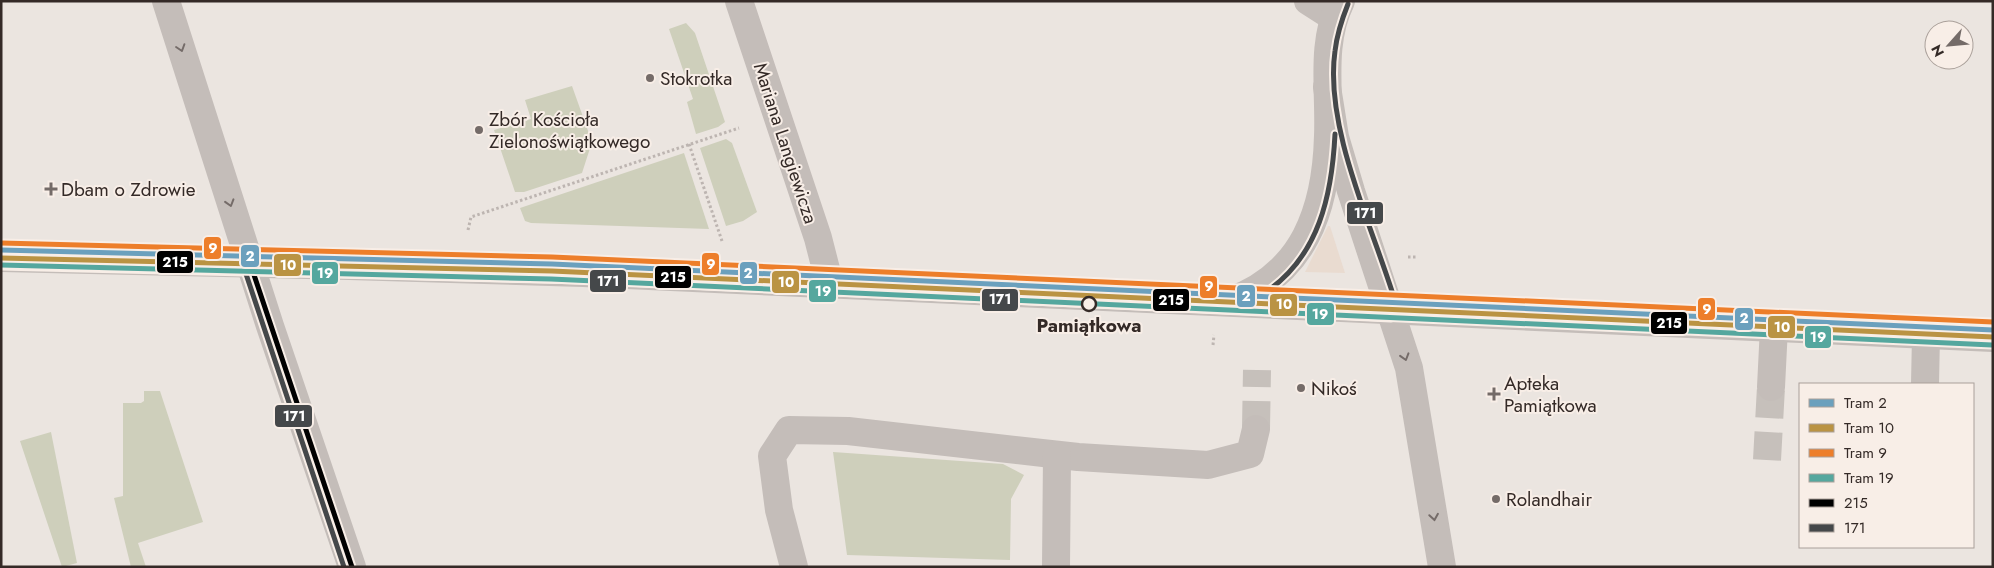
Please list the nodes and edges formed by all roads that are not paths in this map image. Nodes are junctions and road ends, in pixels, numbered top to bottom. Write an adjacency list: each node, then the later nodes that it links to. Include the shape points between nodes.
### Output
1 (166, 1): 7 (street, one-way to 7)
2 (739, 1): 8 (street, Mariana Langiewicza, via 818,238)
3 (1308, 1): 4 (street)
4 (1337, 9): 5 (street, via 1326,56)
5 (1327, 87): 9 (street, via 1326,164 1322,194 1313,222 1298,250 1279,273 1262,287); 10 (street, via 1350,191)
6 (1, 258): 7 (street)
7 (250, 264): 8 (street, via 573,273); 18 (street)
8 (830, 285): 9 (street)
9 (1226, 302): 10 (street)
10 (1390, 311): 11 (street); 21 (street, one-way to 21, via 1408,368)
11 (1774, 327): 12 (street); 15 (street)
12 (1926, 335): 13 (street); 14 (street)
13 (1993, 338)
14 (1925, 383)
15 (1771, 387)
16 (1256, 428): 17 (street, via 1250,454 1208,465)
17 (1057, 454): 19 (street, via 848,431 789,430 772,456 779,510); 20 (street)
18 (352, 567)
19 (794, 567)
20 (1056, 567)
21 (1442, 567)

